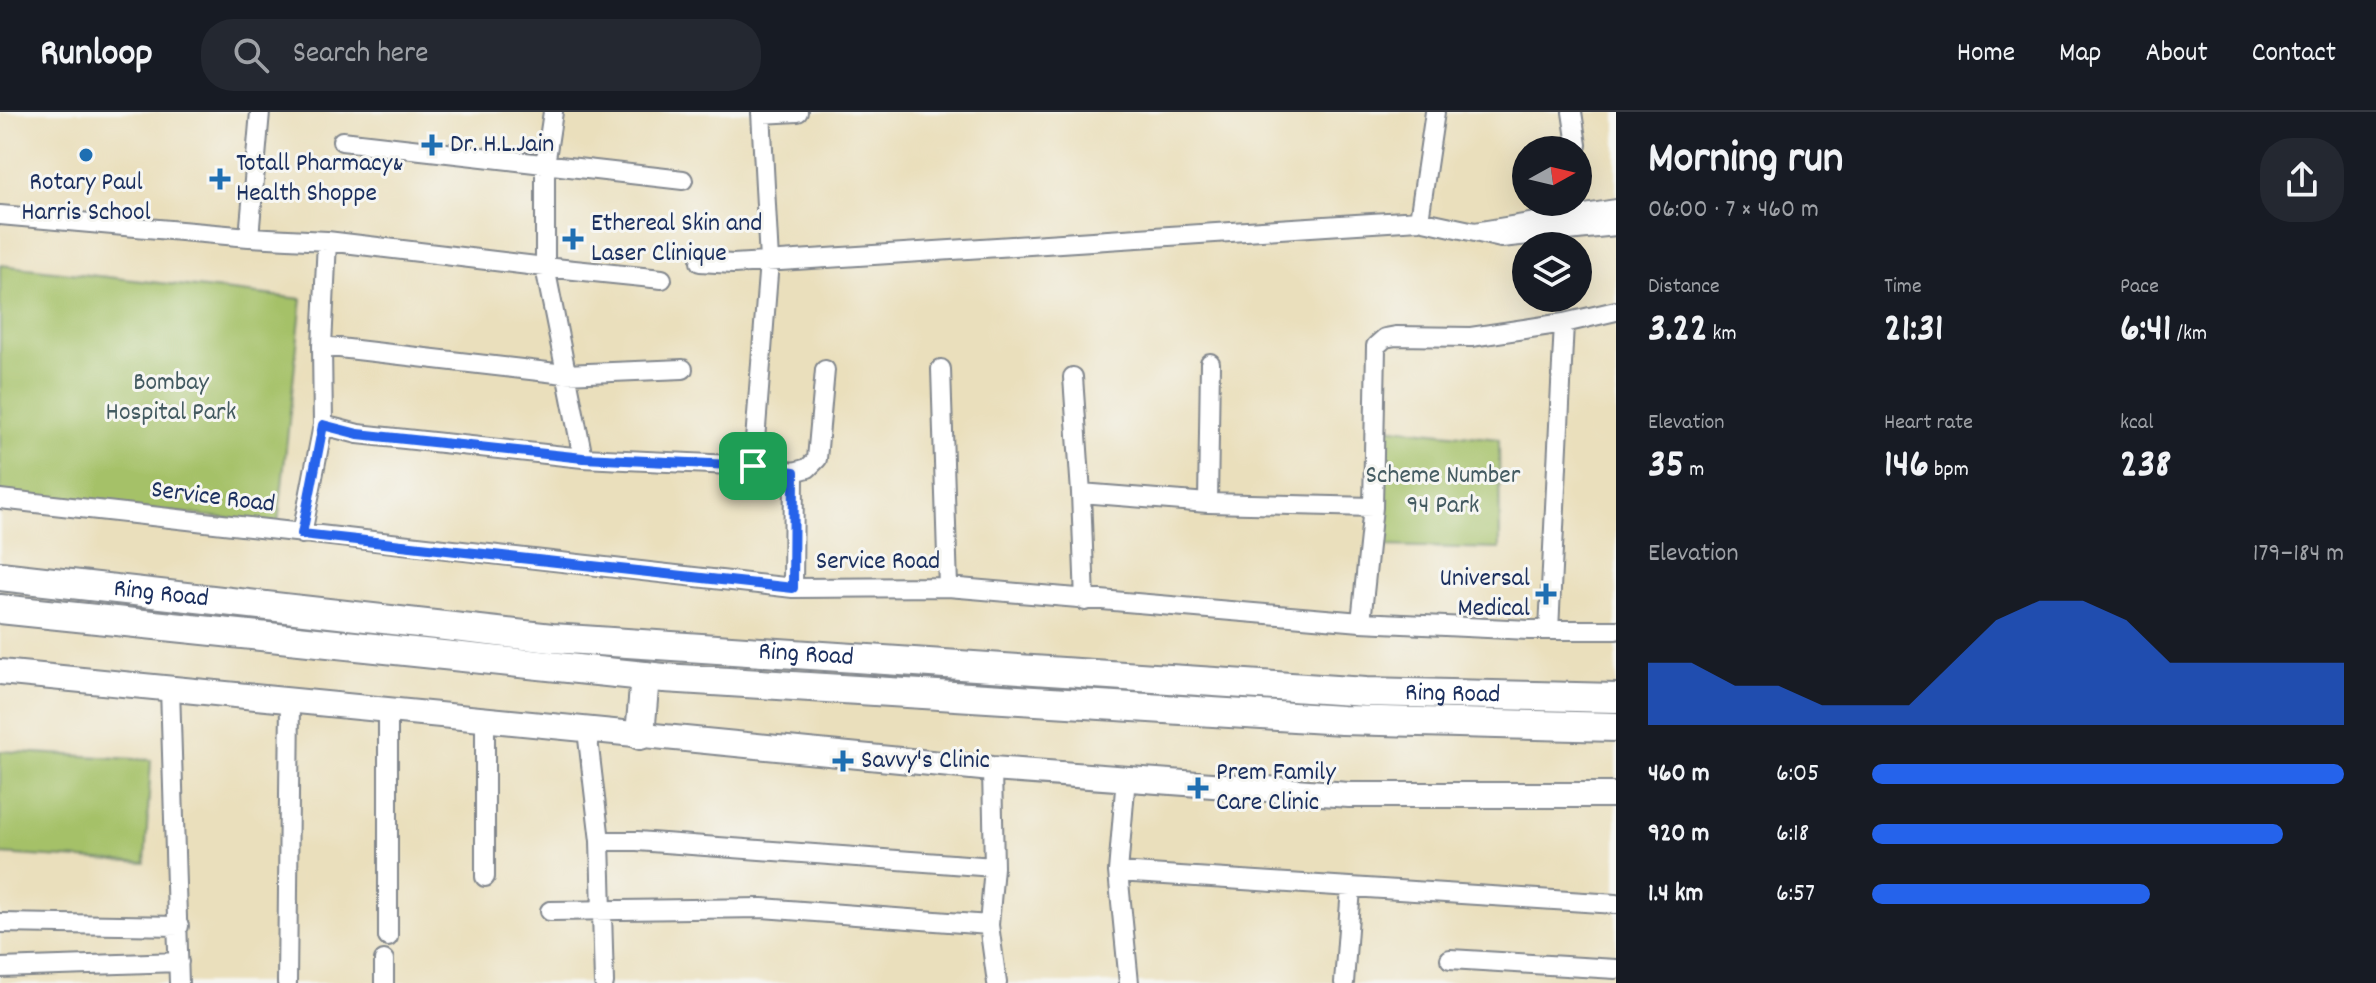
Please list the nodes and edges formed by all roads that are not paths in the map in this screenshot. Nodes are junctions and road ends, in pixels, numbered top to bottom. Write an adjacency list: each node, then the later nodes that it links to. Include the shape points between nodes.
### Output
1 (260, 112): 16 (street)
2 (553, 112): 9 (street)
3 (798, 112): 6 (street)
4 (1435, 112): 13 (street)
5 (1572, 112): 7 (street)
6 (761, 113): 18 (street)
7 (1576, 136)
8 (342, 141): 9 (street)
9 (545, 165): 10 (street); 20 (street)
10 (683, 180)
11 (1616, 209): 15 (street)
12 (0, 215): 16 (street)
13 (1419, 220): 15 (street); 18 (street)
14 (1616, 226): 15 (street, via 1501,238)
15 (1475, 232)
16 (249, 237): 17 (street)
17 (327, 241): 20 (street); 24 (street)
18 (769, 261): 19 (street); 33 (street)
19 (700, 262)
20 (545, 267): 21 (street); 29 (street)
21 (662, 279)
22 (1616, 311): 23 (street)
23 (1564, 323): 38 (street, via 1471,337 1396,336 1376,346); 46 (street)
24 (322, 346): 29 (street); 31 (street)
25 (1210, 363): 37 (street)
26 (683, 369): 29 (street)
27 (941, 369): 41 (street)
28 (825, 370): 34 (street, via 817,459)
29 (565, 374): 32 (street)
30 (1073, 377): 35 (street)
31 (323, 425): 32 (street, via 358,434); 39 (street)
32 (583, 458): 33 (street)
33 (753, 466): 34 (street)
34 (794, 472): 42 (street)
35 (1081, 493): 37 (street); 43 (street)
36 (0, 499): 39 (street, Service Road)
37 (1208, 503): 38 (street)
38 (1373, 507): 45 (street)
39 (302, 534): 42 (street, Service Road)
40 (0, 576): 51 (main road, Ring Road, via 552,638 1366,692)
41 (948, 587): 42 (street, Service Road); 43 (street, Service Road)
42 (793, 588)
43 (1085, 601): 45 (street, Service Road)
44 (0, 609): 49 (main road, Ring Road)
45 (1361, 622): 46 (street, Service Road)
46 (1549, 630): 47 (street, Service Road)
47 (1616, 630)
48 (0, 672): 50 (street)
49 (645, 676): 55 (main road, Ring Road, via 1342,720); 57 (main road)
50 (170, 688): 52 (street); 71 (street)
51 (1616, 698)
52 (290, 701): 53 (street); 80 (street)
53 (388, 710): 54 (street); 72 (street)
54 (485, 718): 56 (street); 64 (street)
55 (1616, 727)
56 (587, 730): 57 (street); 61 (street)
57 (640, 735): 58 (street)
58 (992, 769): 59 (street); 62 (street)
59 (1126, 777): 60 (street, via 1349,795); 63 (street)
60 (1616, 795)
61 (600, 841): 62 (street); 67 (street)
62 (994, 867): 70 (street)
63 (1118, 872): 65 (street); 84 (street)
64 (485, 877)
65 (1351, 888): 66 (street); 85 (street)
66 (1616, 904)
67 (602, 908): 68 (street); 70 (street, via 762,908); 82 (street)
68 (550, 911)
69 (0, 923): 71 (street)
70 (989, 925): 83 (street)
71 (179, 926): 75 (street)
72 (388, 937)
73 (1450, 959): 78 (street)
74 (384, 960): 81 (street)
75 (179, 962): 76 (street); 79 (street)
76 (0, 968)
77 (1616, 969): 78 (street)
78 (1555, 974)
79 (179, 983)
80 (287, 983)
81 (384, 983)
82 (604, 983)
83 (997, 983)
84 (1129, 983)
85 (1344, 983)

